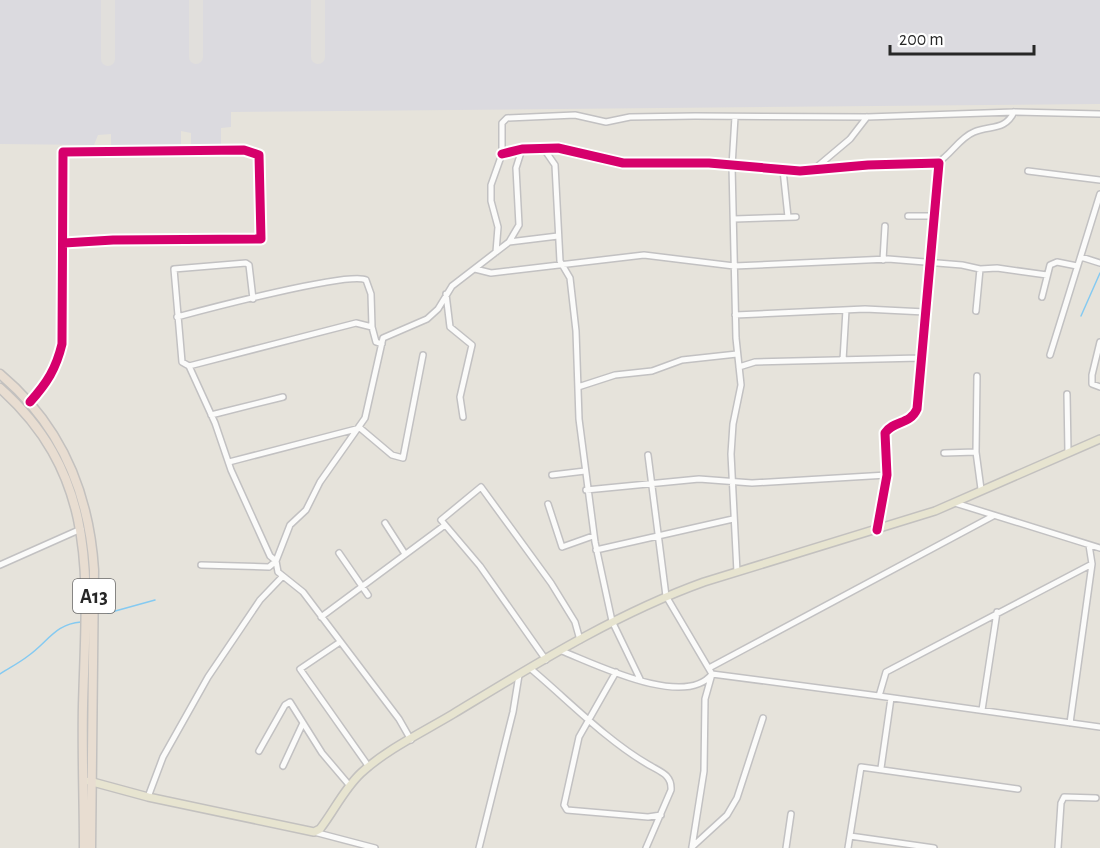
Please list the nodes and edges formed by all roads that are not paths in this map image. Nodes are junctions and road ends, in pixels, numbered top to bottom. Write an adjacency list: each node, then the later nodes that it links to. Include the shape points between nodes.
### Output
1 (1014, 112): 2 (street); 4 (street); 8 (street, via 1010,121 1000,127 975,131)
2 (1100, 114)
3 (735, 117): 4 (street); 7 (street, via 630,117 606,122 575,115 507,118 502,123); 9 (street)
4 (867, 117): 11 (street, via 850,139)
5 (522, 149): 6 (street); 7 (street); 22 (street, via 516,168 519,225)
6 (544, 149): 9 (street, via 574,150 623,163); 21 (street, via 555,165)
7 (502, 154): 24 (street, via 491,184 498,227)
8 (936, 164): 11 (street); 16 (street, via 939,163)
9 (732, 166): 10 (street); 19 (street)
10 (783, 170): 11 (street); 17 (street)
11 (812, 171)
12 (1028, 171): 13 (street)
13 (1100, 180)
14 (1100, 194): 25 (street)
15 (908, 216): 16 (street)
16 (933, 216): 27 (street)
17 (788, 217): 18 (street); 19 (street)
18 (796, 217)
19 (734, 219): 30 (street)
20 (885, 226): 26 (street)
21 (558, 236): 22 (street); 29 (street)
22 (509, 242): 24 (street)
23 (64, 243): 23 (street, via 63,153 244,150 259,155 261,239); 60 (street, via 62,344 49,382)
24 (496, 252): 32 (street)
25 (1081, 257): 28 (street); 31 (street)
26 (883, 260): 27 (street); 30 (street)
27 (931, 263): 33 (street); 40 (street)
28 (1100, 263)
29 (561, 264): 30 (street, via 644,255); 32 (street, via 492,273); 55 (street, via 570,278)
30 (734, 266): 41 (street)
31 (1077, 266): 34 (street, via 1057,262 1050,265); 48 (street)
32 (475, 269): 35 (street)
33 (980, 270): 34 (street, via 997,268); 39 (street)
34 (1047, 275): 36 (street)
35 (446, 294): 45 (street, via 427,319 386,336); 62 (street, via 450,327 472,345 460,397)
36 (1042, 297)
37 (253, 299): 42 (street); 42 (street, via 246,263 174,269); 43 (street, via 323,282 363,278 370,294)
38 (846, 310): 40 (street); 41 (street); 50 (street)
39 (976, 311)
40 (925, 312): 49 (street)
41 (735, 315): 46 (street)
42 (177, 317): 51 (street, via 182,362)
43 (372, 327): 45 (street, via 376,342); 51 (street, via 356,323)
44 (1100, 342): 56 (street, via 1092,384)
45 (382, 344): 63 (street, via 369,406)
46 (737, 354): 52 (street); 55 (street, via 682,360 652,371 615,375)
47 (423, 355): 63 (street, via 403,458 392,455)
48 (1050, 355)
49 (920, 358): 50 (street); 72 (street, via 914,416 885,433)
50 (843, 360): 52 (street, via 754,362)
51 (189, 366): 61 (street)
52 (739, 367): 73 (street, via 740,397 733,424)
53 (0, 374): 60 (highway, A13)
54 (977, 376): 65 (street)
55 (578, 387): 70 (street)
56 (1100, 387)
57 (0, 388): 84 (highway, A13, via 50,445 69,484)
58 (1067, 394): 66 (street)
59 (283, 397): 61 (street)
60 (30, 402): 82 (highway, A13, via 70,460)
61 (211, 415): 69 (street)
62 (463, 417)
63 (360, 428): 69 (street); 93 (street, via 306,510 290,525)
64 (1100, 438): 66 (main road)
65 (976, 452): 67 (street); 75 (street)
66 (1068, 452): 75 (main road)
67 (944, 453)
68 (648, 455): 74 (street)
69 (229, 462): 93 (street, via 270,556)
70 (585, 471): 71 (street); 76 (street)
71 (552, 475)
72 (887, 475): 73 (street); 85 (street)
73 (731, 482): 74 (street, via 699,479); 80 (street)
74 (652, 484): 76 (street); 87 (street)
75 (981, 489): 77 (main road)
76 (586, 490): 86 (street)
77 (955, 503): 79 (street); 85 (main road)
78 (548, 504): 86 (street, via 562,547)
79 (993, 516): 88 (street); 109 (street)
80 (733, 519): 87 (street); 97 (street)
81 (385, 524): 92 (street)
82 (90, 525): 84 (street); 128 (highway, A13, via 94,570)
83 (445, 525): 92 (street); 105 (street, via 442,517 481,487 552,583 575,622); 108 (street, via 480,566)
84 (81, 529): 95 (street); 128 (highway, A13, via 86,585)
85 (877, 530): 97 (main road)
86 (593, 536): 90 (street)
87 (659, 536): 90 (street); 101 (street)
88 (1089, 545): 89 (street); 94 (street)
89 (1100, 548)
90 (596, 550): 104 (street)
91 (339, 553): 99 (street)
92 (405, 554): 99 (street)
93 (276, 561): 96 (street, via 269,567); 98 (street)
94 (1092, 564): 102 (street); 121 (street)
95 (0, 565)
96 (201, 566)
97 (737, 572): 101 (main road)
98 (282, 577): 103 (street, via 303,592); 131 (street, via 260,600 208,677 163,757)
99 (361, 585): 100 (street); 103 (street)
100 (368, 594)
101 (666, 596): 104 (main road); 109 (street)
102 (997, 612): 115 (street, via 886,672); 117 (street)
103 (321, 617): 106 (street)
104 (612, 621): 105 (main road); 114 (street)
105 (580, 640): 107 (main road)
106 (340, 642): 123 (street); 126 (street, via 300,669)
107 (562, 651): 108 (main road); 111 (street)
108 (546, 660): 110 (main road)
109 (709, 668): 112 (street)
110 (531, 669): 113 (main road); 118 (street)
111 (616, 672): 114 (street); 118 (street)
112 (712, 674): 114 (street, via 706,682 691,688 662,686); 115 (street); 142 (street, via 705,699 704,771)
113 (519, 675): 123 (main road); 140 (street)
114 (640, 679)
115 (879, 696): 116 (street)
116 (891, 698): 117 (street); 127 (street)
117 (982, 710): 121 (street)
118 (589, 718): 133 (street, via 628,752 668,775 671,790); 133 (street, via 579,737 567,784 567,810)
119 (764, 718): 142 (street, via 727,815)
120 (303, 723): 124 (street, via 287,702); 125 (street); 129 (street)
121 (1070, 723): 122 (street)
122 (1100, 727)
123 (411, 740): 126 (main road)
124 (259, 751)
125 (283, 766)
126 (369, 767): 129 (main road)
127 (881, 768): 130 (street); 136 (street, via 861,766 858,771)
128 (88, 781): 131 (main road); 137 (highway, A13); 138 (highway, A13)
129 (350, 786): 135 (main road)
130 (1018, 789)
131 (147, 797): 135 (main road)
132 (1096, 798): 146 (street, via 1064,797)
133 (661, 814): 141 (street)
134 (791, 814): 143 (street)
135 (314, 832): 139 (street)
136 (850, 836): 144 (street); 145 (street)
137 (84, 848)
138 (91, 848)
139 (375, 848)
140 (479, 848)
141 (646, 848)
142 (691, 848)
143 (786, 848)
144 (848, 848)
145 (934, 848)
146 (1058, 848)

